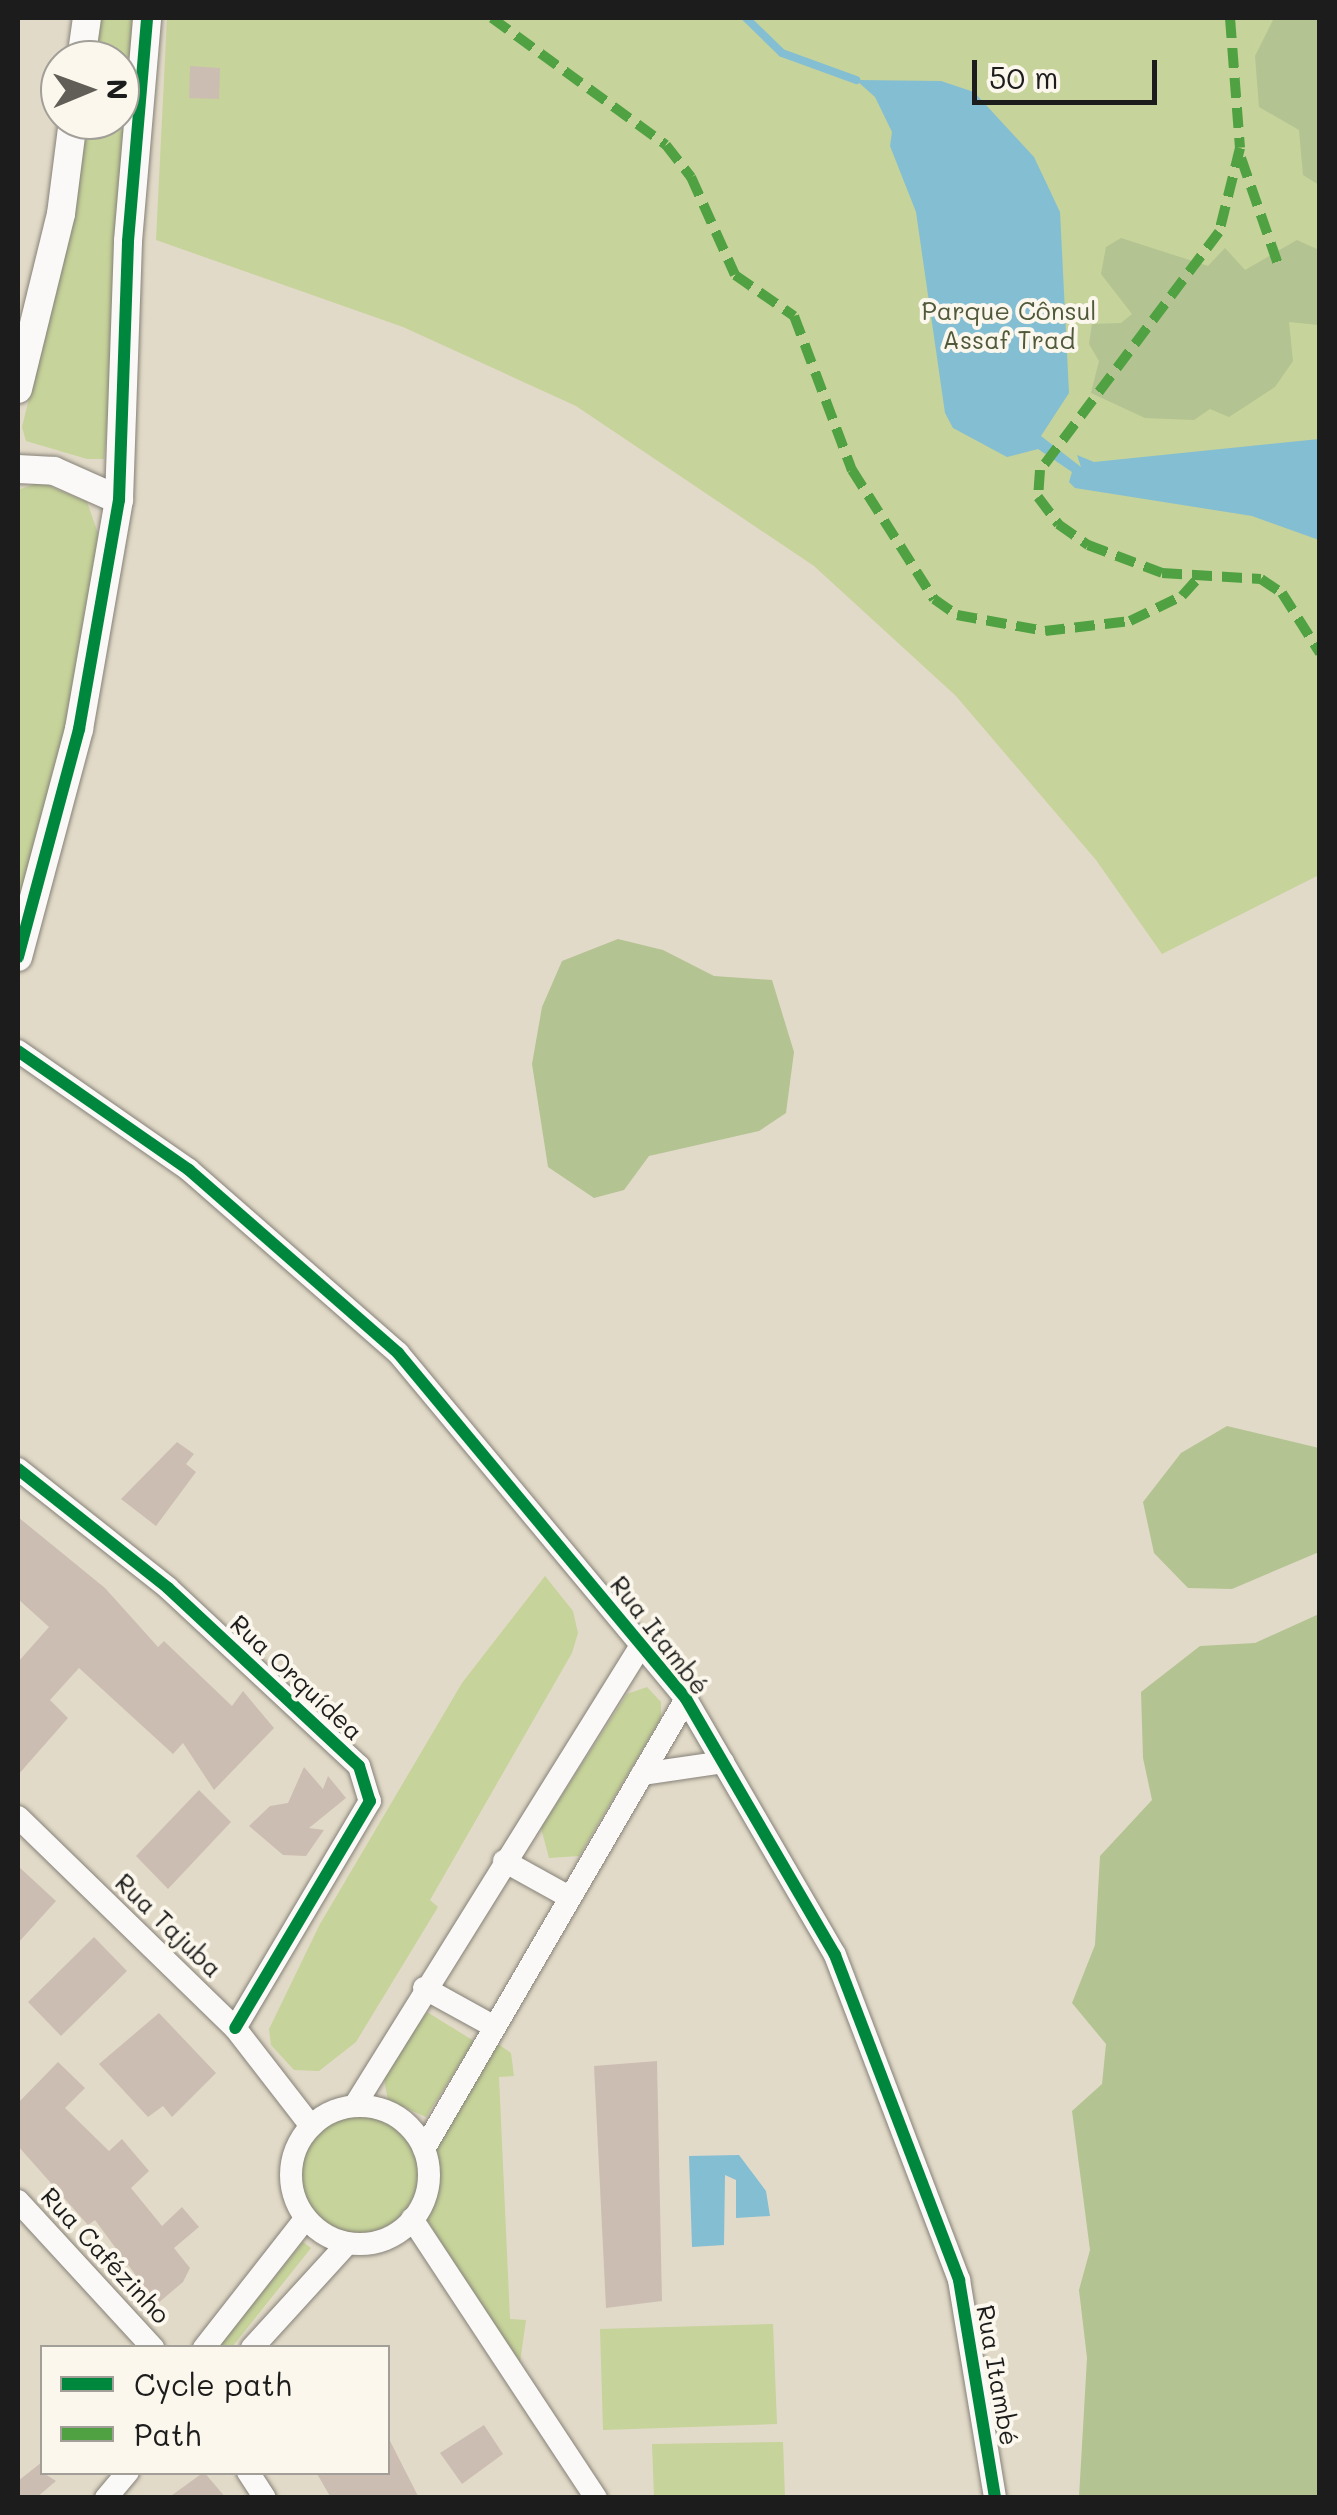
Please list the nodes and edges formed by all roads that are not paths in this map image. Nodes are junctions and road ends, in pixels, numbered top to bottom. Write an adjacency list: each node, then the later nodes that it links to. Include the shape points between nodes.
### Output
1 (147, 18): 5 (street, via 128,242)
2 (70, 140): 3 (street, via 61,214)
3 (18, 389)
4 (18, 469): 5 (street, via 54,470)
5 (120, 500): 6 (street, via 79,729)
6 (18, 957)
7 (18, 1051): 9 (street, Rua Itambé, via 188,1170 398,1353)
8 (18, 1469): 18 (street, Rua Orquídea, via 168,1588 359,1766 370,1801)
9 (642, 1644): 10 (street, Rua Itambé); 14 (street)
10 (686, 1699): 11 (street, Rua Itambé); 12 (street)
11 (723, 1762): 12 (street); 34 (street, Rua Itambé, via 835,1955 959,2280)
12 (642, 1774): 15 (street)
13 (18, 1817): 18 (street, Rua Tajuba)
14 (504, 1861): 15 (street); 16 (street)
15 (569, 1897): 17 (street)
16 (424, 1988): 17 (street); 19 (street)
17 (495, 2027): 21 (street)
18 (235, 2028): 20 (street, Rua Tajuba)
19 (354, 2105): 20 (street); 21 (street, via 396,2116)
20 (311, 2126): 23 (street, via 299,2142 291,2181)
21 (424, 2150): 24 (street, via 428,2186)
22 (18, 2200): 26 (street, Rua Cafézinho)
23 (306, 2218): 25 (street); 27 (street)
24 (412, 2220): 25 (street, via 394,2235); 33 (street)
25 (348, 2243): 28 (street)
26 (151, 2345)
27 (206, 2345)
28 (255, 2345)
29 (125, 2475): 31 (street)
30 (250, 2475): 32 (street)
31 (106, 2498)
32 (265, 2498)
33 (596, 2498)
34 (996, 2498)

